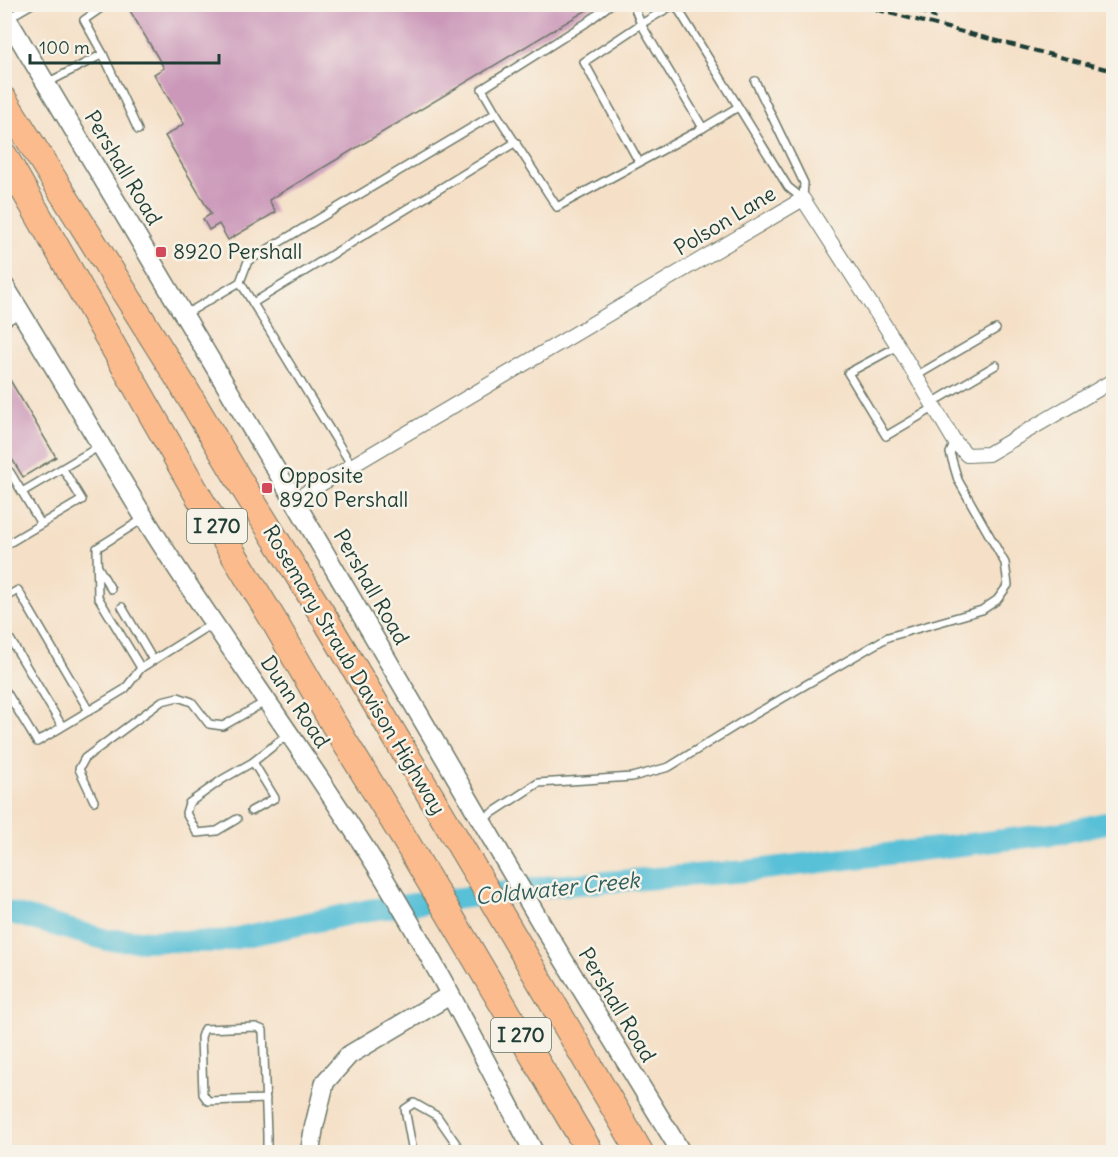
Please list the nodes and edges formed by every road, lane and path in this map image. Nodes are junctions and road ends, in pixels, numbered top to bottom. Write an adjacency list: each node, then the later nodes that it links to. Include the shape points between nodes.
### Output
1 (32, 4): 6 (lane)
2 (107, 4): 8 (lane, via 84,20)
3 (611, 4): 13 (lane, via 482,89)
4 (633, 4): 7 (lane)
5 (675, 4): 7 (lane); 12 (lane)
6 (6, 15): 10 (street, Pershall Road)
7 (641, 24): 14 (lane); 18 (lane, via 584,62)
8 (103, 54): 10 (lane); 15 (lane)
9 (755, 81): 20 (lane, via 804,183)
10 (47, 84): 26 (street, Pershall Road)
11 (4, 100): 70 (highway, Rosemary Straub Davison Highway / I 270, via 324,617)
12 (738, 106): 14 (lane); 20 (lane, via 788,187)
13 (496, 113): 16 (lane); 22 (lane, via 248,261)
14 (703, 128): 18 (lane)
15 (138, 130)
16 (516, 142): 18 (lane, via 557,207); 24 (lane)
17 (4, 155): 21 (highway, Rosemary Straub Davison Highway / I 270)
18 (639, 162)
19 (4, 194): 21 (highway)
20 (803, 199): 29 (street, Polson Lane); 36 (street, Polson Lane)
21 (34, 205): 69 (highway, Rosemary Straub Davison Highway / I 270, via 206,509)
22 (240, 282): 24 (lane); 26 (lane)
23 (4, 285): 25 (street, Dunn Road)
24 (253, 303): 36 (lane)
25 (22, 313): 27 (lane); 35 (street, Dunn Road)
26 (184, 315): 40 (street, Pershall Road)
27 (4, 323)
28 (996, 329): 31 (lane)
29 (898, 346): 31 (street, Polson Lane); 33 (lane, via 848,373 886,436)
30 (996, 365): 33 (lane)
31 (916, 376): 33 (street, Polson Lane)
32 (1113, 380): 34 (street, via 988,454 968,455)
33 (933, 405): 34 (street, Polson Lane)
34 (955, 441): 61 (lane, via 950,453 958,480 1005,563 1008,585 997,600 982,610 888,637 669,767 632,777 538,783)
35 (102, 446): 37 (lane); 41 (street, Dunn Road)
36 (352, 466): 40 (street, Polson Lane)
37 (63, 469): 39 (lane); 42 (lane, via 82,500)
38 (4, 471): 39 (lane, via 10,472)
39 (22, 492): 42 (lane)
40 (294, 500): 61 (street, Pershall Road)
41 (145, 518): 44 (lane, via 97,548); 48 (street, Dunn Road)
42 (41, 524): 43 (lane)
43 (4, 546)
44 (98, 566): 45 (lane); 51 (lane, via 98,597)
45 (111, 588)
46 (4, 598): 54 (lane, via 18,590)
47 (122, 607): 50 (lane)
48 (213, 623): 50 (lane); 53 (street, Dunn Road)
49 (4, 629): 55 (lane)
50 (153, 660): 51 (lane)
51 (141, 668): 54 (lane, via 125,689)
52 (4, 688): 55 (lane, via 37,742)
53 (267, 701): 56 (street, Dunn Road); 58 (lane, via 223,726 209,724 192,702 178,697 162,700 85,758 79,769)
54 (89, 711): 55 (lane)
55 (62, 726)
56 (289, 734): 57 (lane); 62 (street, Dunn Road, via 381,874)
57 (254, 762): 59 (lane, via 275,798); 60 (lane, via 189,803 186,813 197,833 218,831)
58 (94, 801)
59 (251, 811)
60 (237, 819)
61 (481, 821): 71 (street, Pershall Road)
62 (450, 995): 65 (street, via 349,1055 325,1082); 68 (street, Dunn Road)
63 (266, 1099): 63 (lane, via 263,1030 204,1029 203,1094 208,1101); 64 (lane)
64 (267, 1152)
65 (310, 1152)
66 (413, 1152): 67 (lane, via 405,1110 414,1103 437,1116)
67 (462, 1152)
68 (534, 1152)
69 (590, 1152)
70 (640, 1152)
71 (681, 1152)

